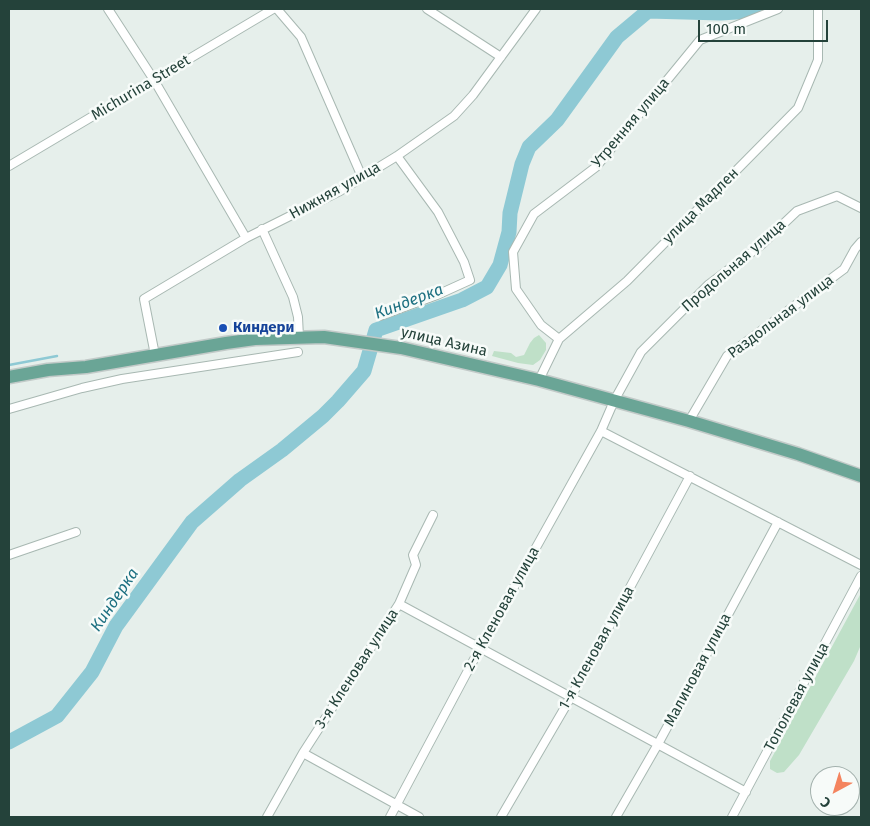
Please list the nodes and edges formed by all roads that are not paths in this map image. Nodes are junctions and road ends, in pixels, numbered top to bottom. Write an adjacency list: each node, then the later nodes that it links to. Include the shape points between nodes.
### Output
1 (108, 9): 9 (street)
2 (273, 9): 9 (street, Michurina Street)
3 (277, 9): 12 (street, via 300,37)
4 (427, 9): 8 (street)
5 (536, 9): 8 (street, Нижняя улица)
6 (778, 9): 19 (street, Утренняя улица, via 700,40 596,167 534,214 513,252 516,289 541,325)
7 (818, 9): 19 (street, улица Мадлен, via 818,60 798,108 627,281)
8 (501, 57): 10 (street, Нижняя улица, via 454,116)
9 (154, 80): 11 (street, Michurina Street); 15 (street)
10 (397, 156): 12 (street, Нижняя улица); 17 (street, via 438,212 470,280)
11 (9, 166)
12 (362, 178): 14 (street, Нижняя улица)
13 (861, 208): 24 (street, Продольная улица, via 837,196 797,211 760,246 708,285 641,352)
14 (262, 230): 15 (street, Нижняя улица); 18 (street, via 293,296)
15 (246, 238): 21 (street, Нижняя улица, via 144,299)
16 (861, 242): 26 (street, Раздольная улица, via 844,269 727,356)
17 (380, 316)
18 (299, 337): 21 (main road, улица Азина, via 226,343); 23 (main road, улица Азина, via 324,337 401,348)
19 (559, 339): 23 (street, улица Мадлен)
20 (298, 352): 25 (street, via 122,379)
21 (155, 355): 22 (main road, улица Азина)
22 (9, 378)
23 (539, 380): 24 (main road, улица Азина)
24 (614, 401): 26 (main road, улица Азина); 27 (street, 2-я Кленовая улица)
25 (9, 409)
26 (688, 421): 29 (main road, улица Азина)
27 (601, 431): 28 (street); 37 (street, 2-я Кленовая улица)
28 (690, 476): 31 (street); 38 (street, 1-я Кленовая улица)
29 (861, 476)
30 (433, 515): 36 (street, 3-я Кленовая улица, via 413,555 416,565)
31 (778, 522): 34 (street); 39 (street, Малиновая улица)
32 (76, 532): 33 (street)
33 (9, 556)
34 (861, 565)
35 (861, 576): 41 (street, Тополевая улица)
36 (399, 604): 37 (street); 40 (street, 3-я Кленовая улица)
37 (480, 648): 38 (street); 42 (street, 2-я Кленовая улица)
38 (570, 697): 39 (street); 46 (street, 1-я Кленовая улица)
39 (658, 744): 41 (street); 47 (street, Малиновая улица)
40 (303, 753): 42 (street); 43 (street, 3-я Кленовая улица)
41 (746, 792): 48 (street, Тополевая улица)
42 (397, 805): 44 (street, 2-я Кленовая улица); 45 (street)
43 (267, 817)
44 (390, 817)
45 (419, 817)
46 (501, 817)
47 (616, 817)
48 (732, 817)

